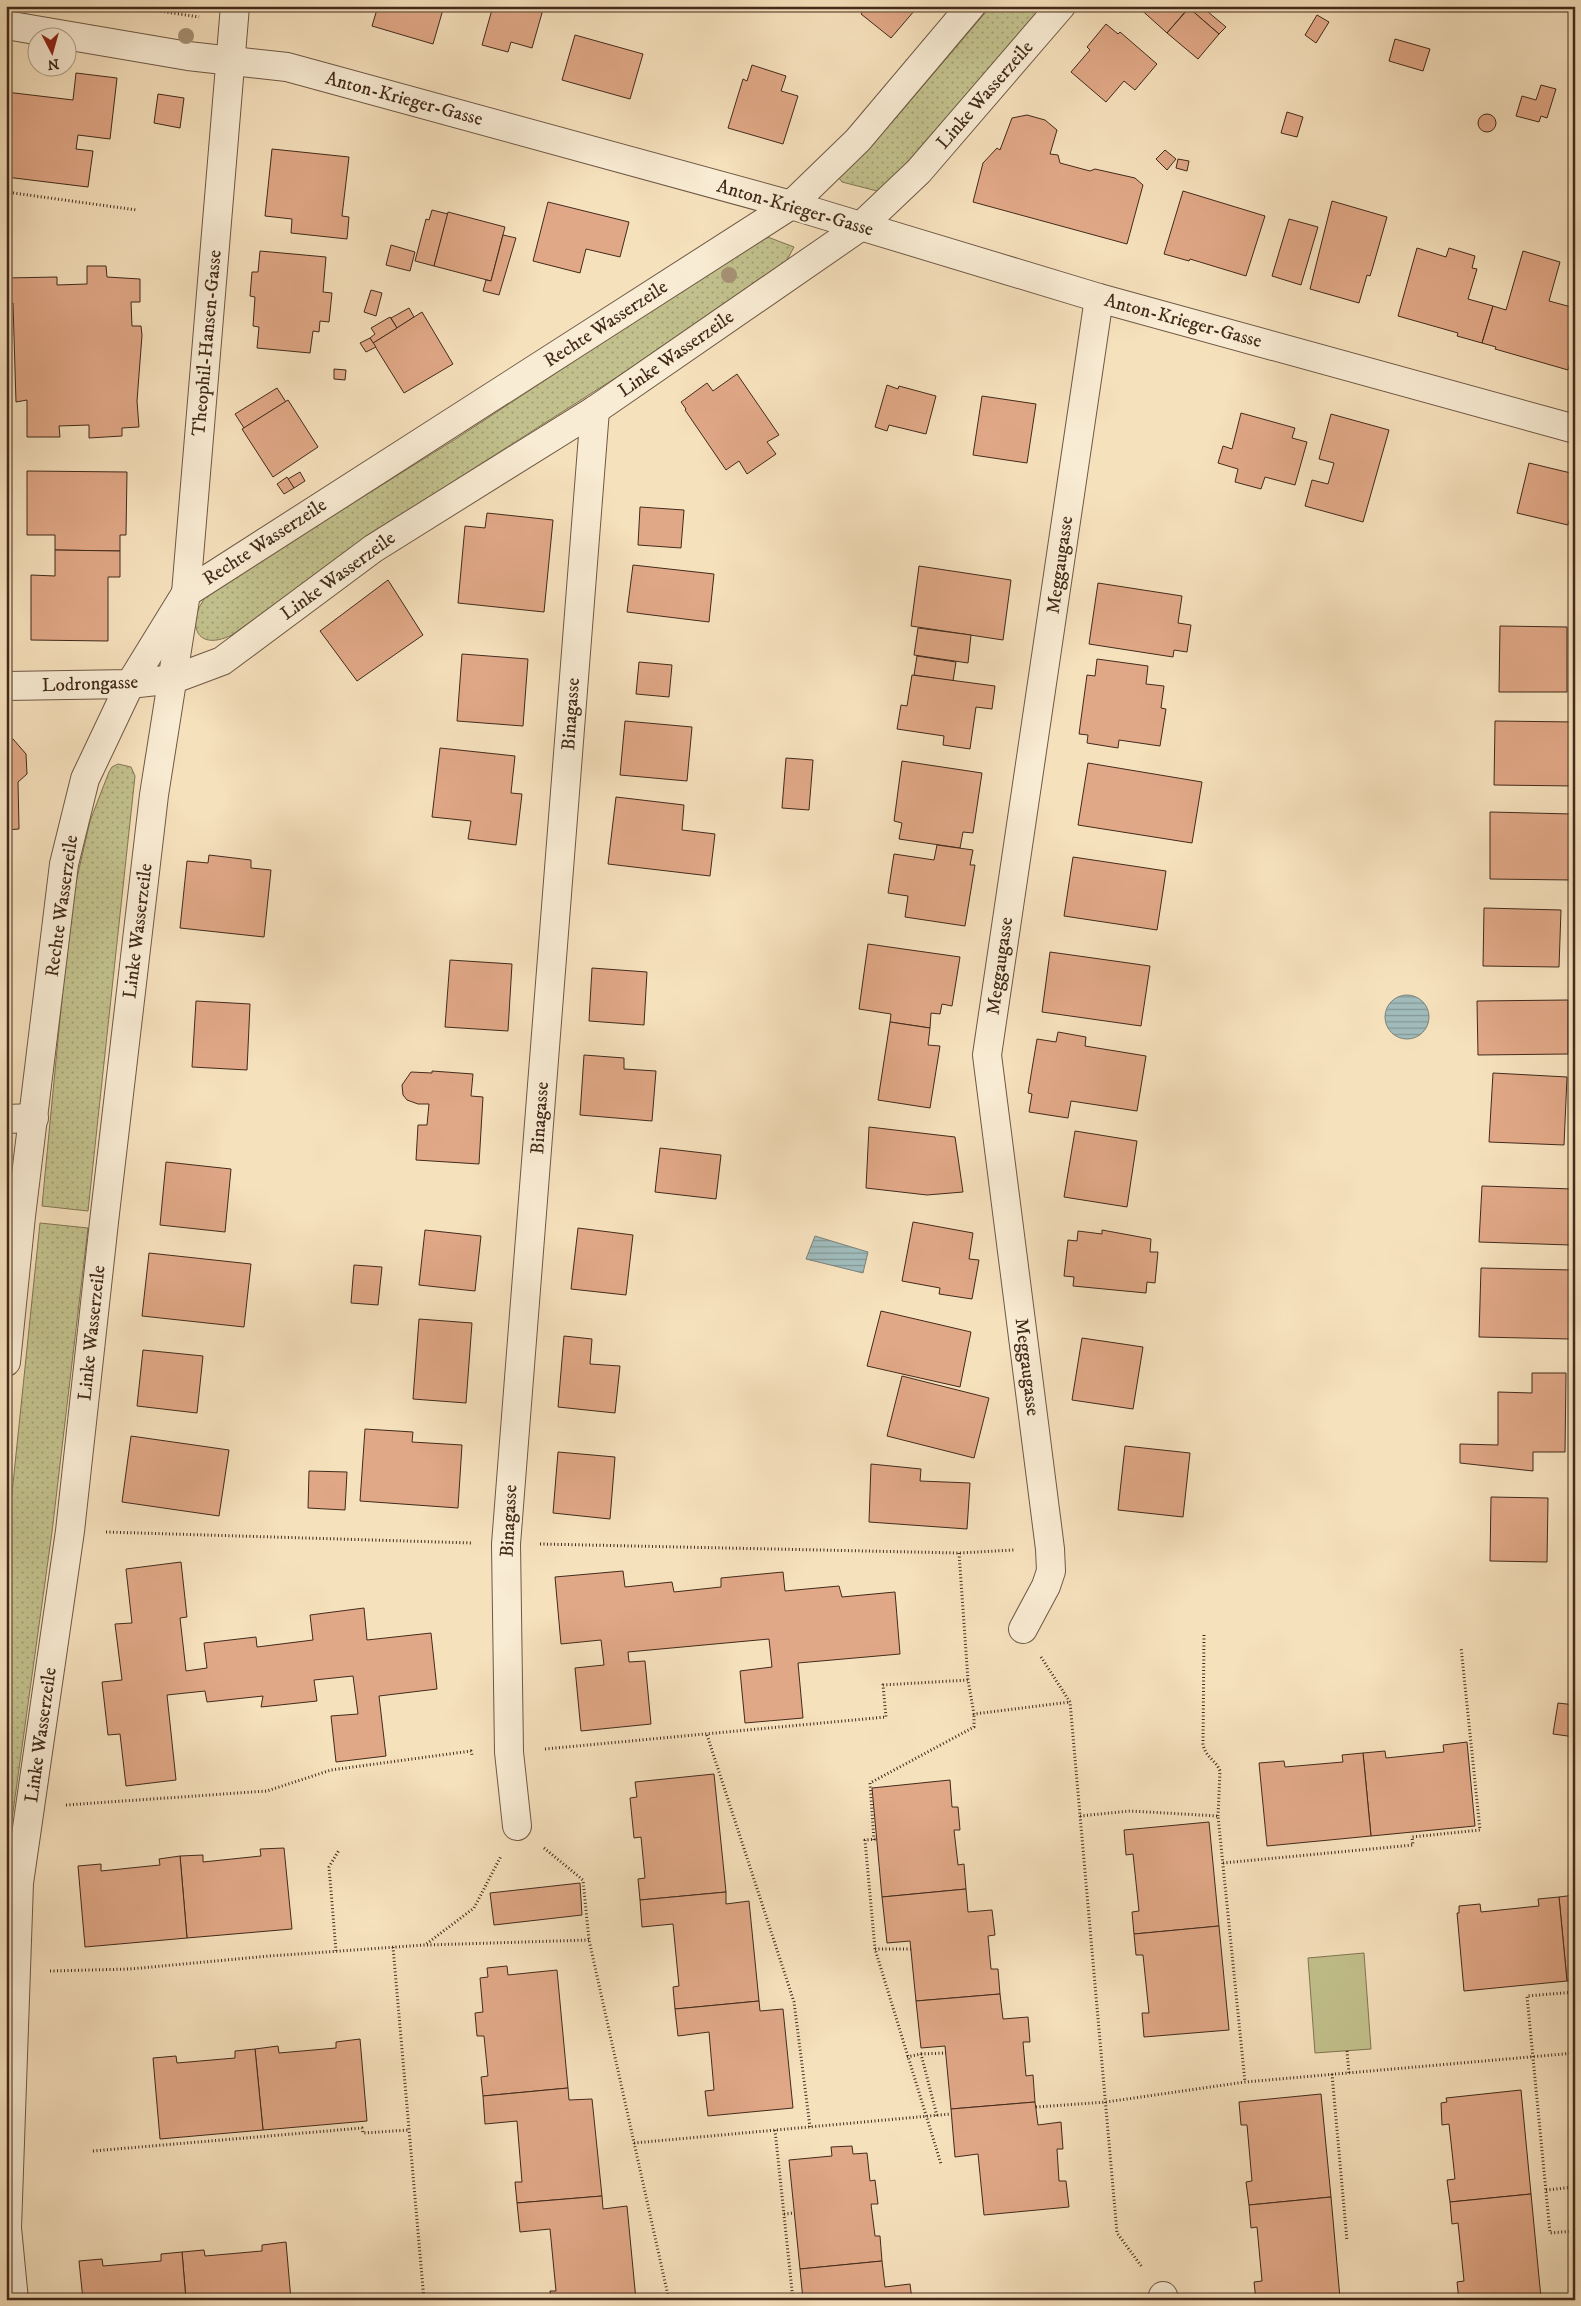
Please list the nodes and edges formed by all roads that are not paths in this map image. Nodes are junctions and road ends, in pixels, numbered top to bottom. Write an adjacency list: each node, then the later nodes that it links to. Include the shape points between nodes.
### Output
1 (971, 6): 6 (street, Rechte Wasserzeile, via 858,140)
2 (1061, 6): 7 (street, Linke Wasserzeile, via 919,171)
3 (234, 14): 5 (street, Theophil-Hansen-Gasse)
4 (6, 25): 5 (street, Anton-Krieger-Gasse)
5 (230, 61): 6 (street, Anton-Krieger-Gasse, via 287,67); 11 (street, Theophil-Hansen-Gasse)
6 (791, 205): 7 (street, Anton-Krieger-Gasse); 11 (street, Rechte Wasserzeile)
7 (860, 227): 8 (street, Anton-Krieger-Gasse); 9 (street, Linke Wasserzeile)
8 (1099, 298): 10 (street, Anton-Krieger-Gasse); 18 (street, Meggaugasse, via 987,1055 1050,1549 1051,1571)
9 (595, 410): 12 (street, Linke Wasserzeile, via 374,548 222,661); 19 (street, Binagasse, via 506,1544 510,1756)
10 (1575, 429)
11 (186, 593): 12 (street, Theophil-Hansen-Gasse); 13 (street, Rechte Wasserzeile)
12 (174, 679): 13 (street, Lodrongasse); 20 (street, Linke Wasserzeile, via 154,795 70,1531 20,1883 7,2228)
13 (130, 684): 14 (street, Lodrongasse); 15 (street, Rechte Wasserzeile, via 85,779 64,864)
14 (6, 686)
15 (34, 1118): 16 (street); 17 (street, Rechte Wasserzeile)
16 (6, 1119)
17 (6, 1362)
18 (1023, 1629)
19 (517, 1826)
20 (14, 2300)

